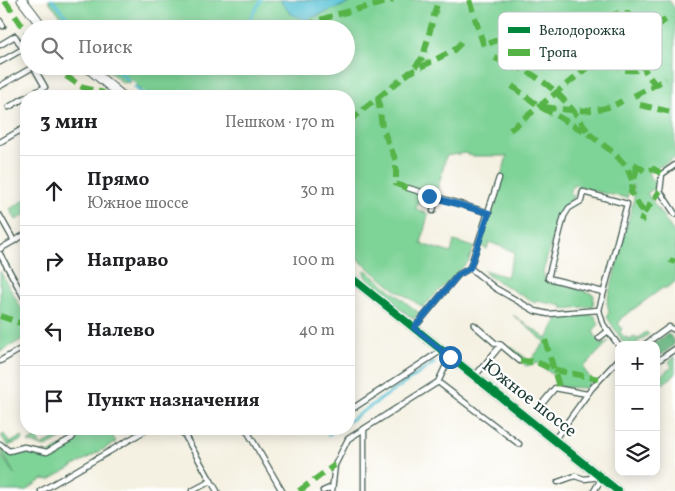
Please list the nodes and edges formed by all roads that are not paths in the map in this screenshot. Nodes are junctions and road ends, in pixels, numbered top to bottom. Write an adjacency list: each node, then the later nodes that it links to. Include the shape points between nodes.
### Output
1 (22, 0): 2 (street)
2 (37, 20)
3 (0, 21): 4 (lane)
4 (3, 26)
5 (20, 44): 6 (lane, via 15,36)
6 (0, 45)
7 (20, 51): 8 (lane)
8 (0, 62)
9 (20, 74): 12 (lane)
10 (38, 75): 13 (lane, via 45,86)
11 (97, 75): 14 (street)
12 (0, 86)
13 (38, 90)
14 (115, 90)
15 (20, 101): 16 (lane)
16 (9, 107)
17 (20, 130): 18 (lane)
18 (0, 142)
19 (674, 167): 25 (lane, via 662,174 660,191)
20 (499, 178): 24 (lane)
21 (408, 188): 22 (lane)
22 (436, 198): 23 (lane); 24 (lane)
23 (433, 211)
24 (489, 213): 31 (lane)
25 (675, 214)
26 (0, 216): 28 (lane)
27 (20, 238): 28 (lane)
28 (14, 241): 29 (lane)
29 (0, 249)
30 (0, 254): 33 (lane)
31 (470, 268): 35 (lane, via 495,288 535,311 548,314); 37 (lane, via 458,275)
32 (355, 281): 37 (street, Южное шоссе)
33 (20, 290)
34 (603, 292): 34 (lane, via 626,204 583,192 581,201 564,216 548,278); 35 (lane)
35 (599, 310): 39 (lane)
36 (474, 325): 43 (lane)
37 (414, 328): 46 (street, Южное шоссе)
38 (675, 330): 42 (lane, via 669,327)
39 (608, 331): 40 (lane); 41 (lane)
40 (599, 338)
41 (615, 341)
42 (650, 341)
43 (501, 345): 50 (lane); 52 (lane)
44 (20, 349): 49 (lane)
45 (675, 349): 48 (lane)
46 (442, 350): 47 (street, Южное шоссе); 56 (lane)
47 (450, 357): 52 (street, Южное шоссе); 53 (lane)
48 (660, 359)
49 (0, 361)
50 (520, 361)
51 (615, 363): 54 (lane)
52 (475, 376): 62 (street, Южное шоссе)
53 (438, 382): 57 (lane); 64 (lane)
54 (587, 394): 55 (lane, via 555,388); 62 (lane)
55 (541, 405)
56 (355, 407)
57 (364, 430): 68 (lane, via 348,439 335,466); 74 (lane)
58 (73, 435): 63 (lane, via 47,452 24,447 9,451)
59 (138, 435): 69 (lane)
60 (184, 435): 66 (lane)
61 (249, 435): 72 (lane)
62 (555, 439): 65 (street, Южное шоссе)
63 (0, 444)
64 (519, 444)
65 (603, 477): 67 (lane, via 584,479 576,476); 75 (lane); 76 (street, Южное шоссе)
66 (211, 481): 70 (lane); 71 (lane)
67 (558, 482)
68 (332, 489): 73 (lane)
69 (41, 491)
70 (192, 491)
71 (216, 491)
72 (282, 491)
73 (323, 491)
74 (364, 491)
75 (594, 491)
76 (618, 491)

